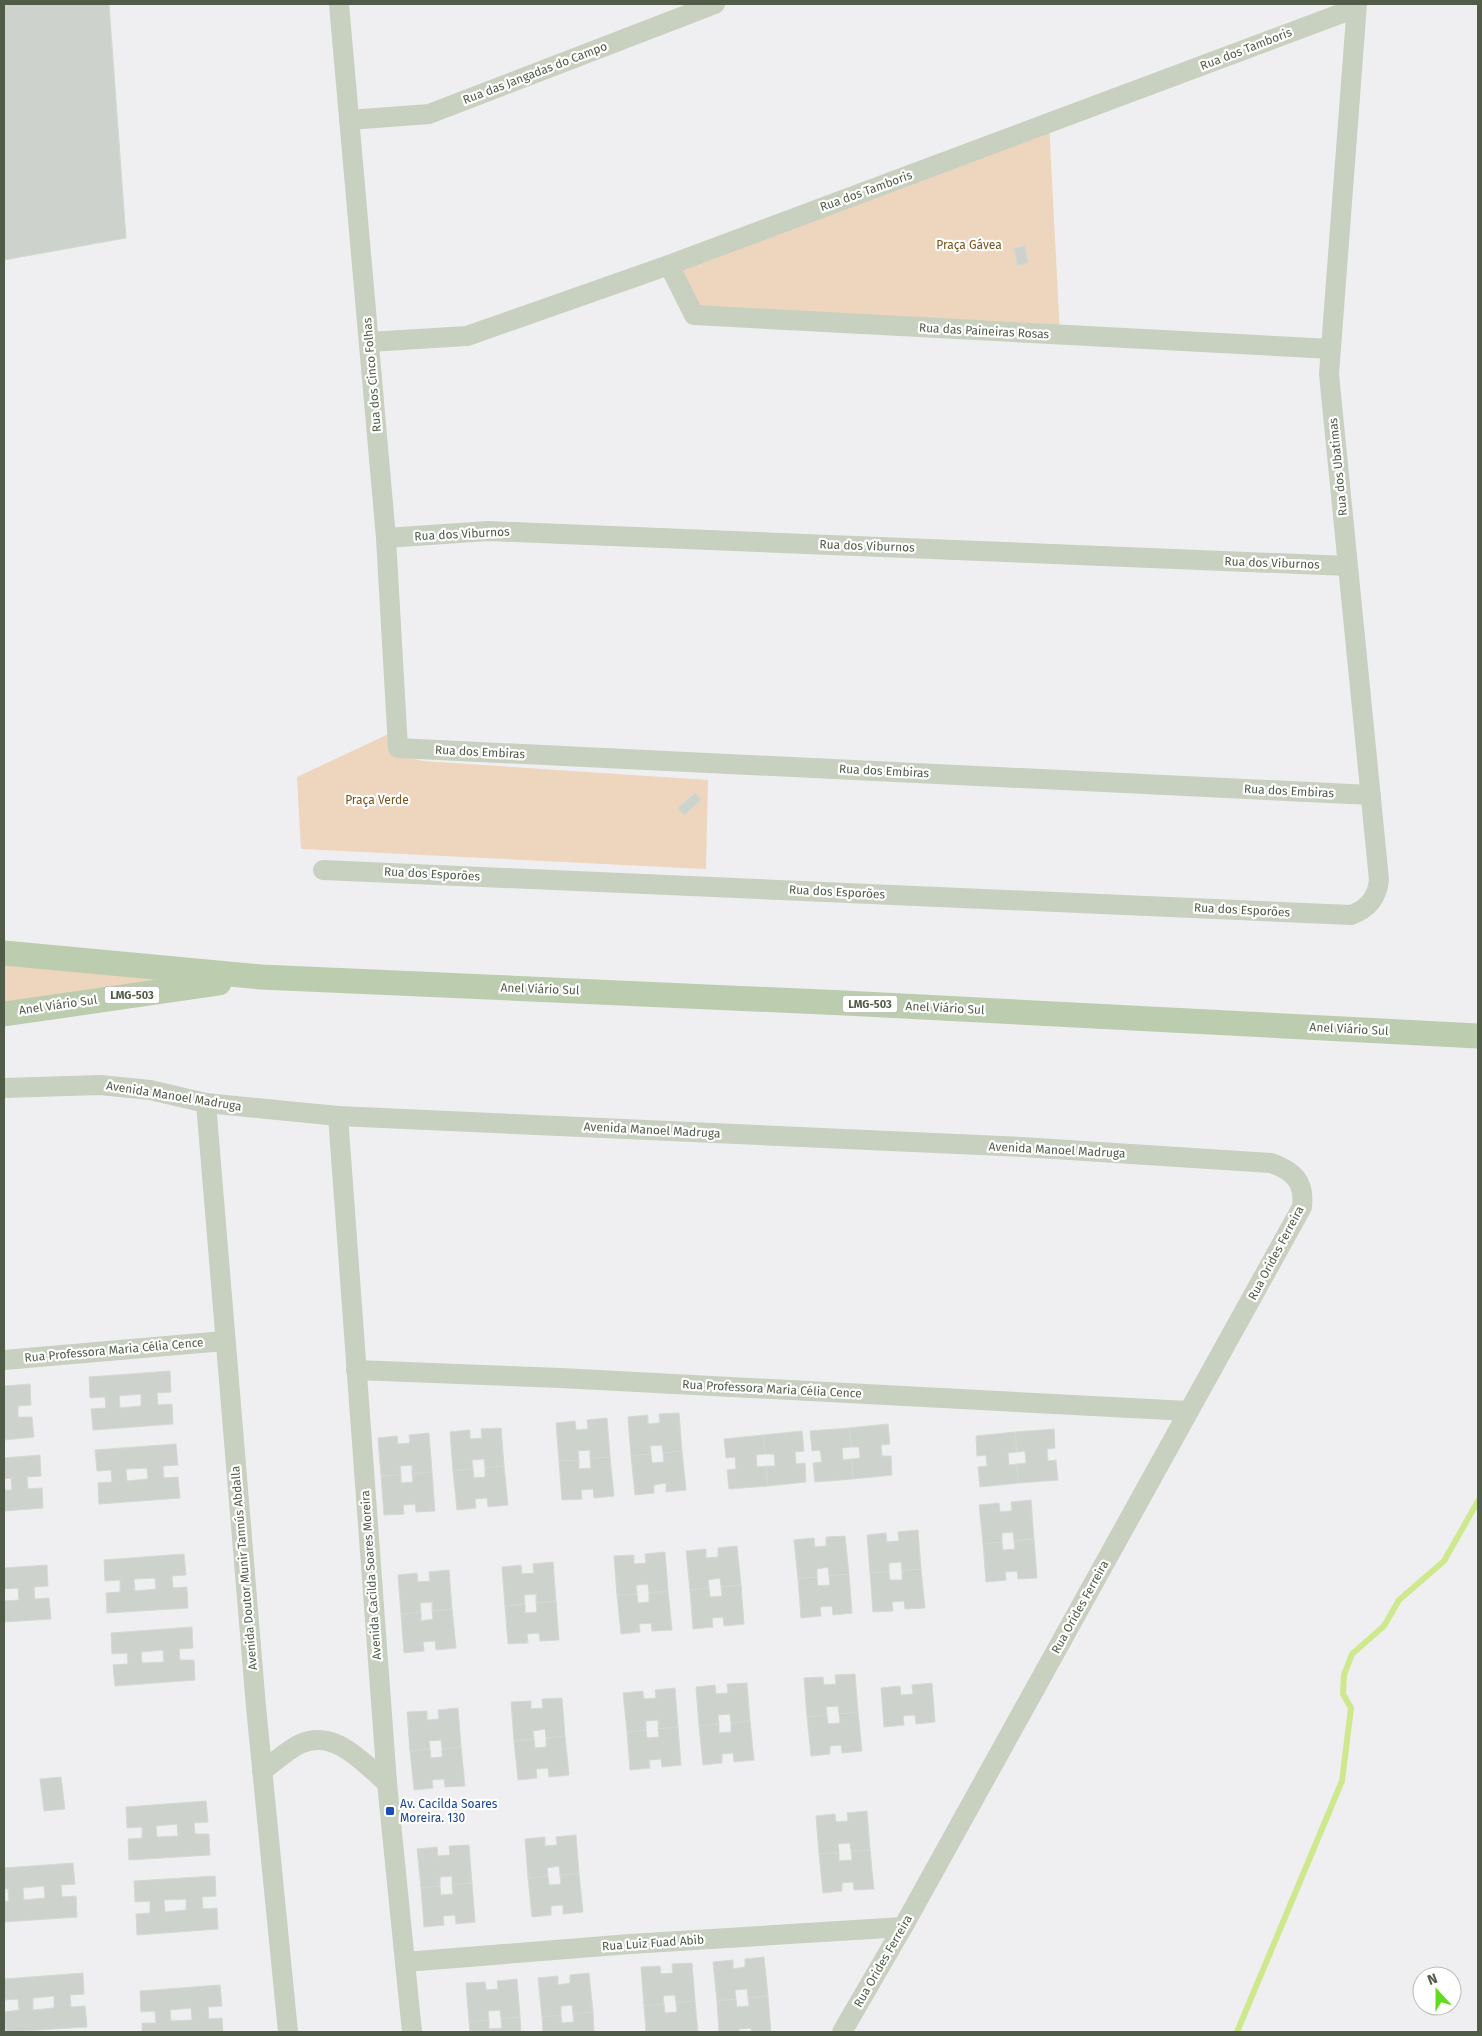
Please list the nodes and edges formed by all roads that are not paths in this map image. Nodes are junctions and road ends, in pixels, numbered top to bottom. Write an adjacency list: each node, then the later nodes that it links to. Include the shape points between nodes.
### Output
1 (339, 4): 4 (street, Rua dos Cinco Folhas)
2 (715, 4): 4 (street, Rua das Jangadas do Campo, via 430,114)
3 (1356, 6): 5 (street, Rua dos Tamboris); 7 (street, Rua dos Ubatimas)
4 (349, 120): 6 (street, Rua dos Cinco Folhas)
5 (670, 265): 6 (street, Rua dos Tamboris, via 467,336); 7 (street, Rua das Paineiras Rosas, via 694,315)
6 (369, 342): 8 (street, Rua dos Cinco Folhas)
7 (1331, 349): 9 (street, Rua dos Ubatimas, via 1329,374)
8 (386, 538): 9 (street, Rua dos Viburnos, via 488,531); 10 (street, Rua dos Cinco Folhas)
9 (1348, 566): 11 (street, Rua dos Ubatimas)
10 (398, 748): 11 (street, Rua dos Embiras)
11 (1371, 795): 13 (street, Rua dos Ubatimas, via 1378,892 1362,911)
12 (323, 870): 13 (street, Rua dos Esporões)
13 (1351, 915)
14 (4, 953): 15 (main road, Anel Viário Sul / LMG-503)
15 (261, 977): 16 (main road, Anel Viário Sul / LMG-503); 17 (main road, Anel Viário Sul / LMG-503)
16 (4, 1014)
17 (1478, 1036)
18 (4, 1088): 19 (street, Avenida Manoel Madruga, via 100,1085 150,1090)
19 (206, 1103): 20 (street, Avenida Manoel Madruga); 22 (street, Avenida Doutor Munir Tannús Abdalla)
20 (338, 1116): 21 (street, Avenida Manoel Madruga, via 1022,1147 1231,1160 1271,1163 1285,1168); 24 (street, Avenida Cacilda Soares Moreira)
21 (1297, 1179): 25 (street, Rua Orides Ferreira, via 1304,1193 1302,1208)
22 (224, 1341): 23 (street, Rua Professora Maria Célia Cence); 26 (street, Avenida Doutor Munir Tannús Abdalla)
23 (4, 1360)
24 (356, 1370): 25 (street, Rua Professora Maria Célia Cence); 27 (street, Avenida Cacilda Soares Moreira)
25 (1188, 1411): 28 (street, Rua Orides Ferreira)
26 (262, 1771): 27 (street, via 299,1744 315,1739 332,1742 350,1751); 30 (street, Avenida Doutor Munir Tannús Abdalla)
27 (387, 1783): 29 (street, Avenida Cacilda Soares Moreira)
28 (903, 1927): 29 (street, Rua Luiz Fuad Abib); 32 (street, Rua Orides Ferreira)
29 (405, 1962): 31 (street, Avenida Cacilda Soares Moreira)
30 (288, 2032)
31 (412, 2032)
32 (842, 2032)

